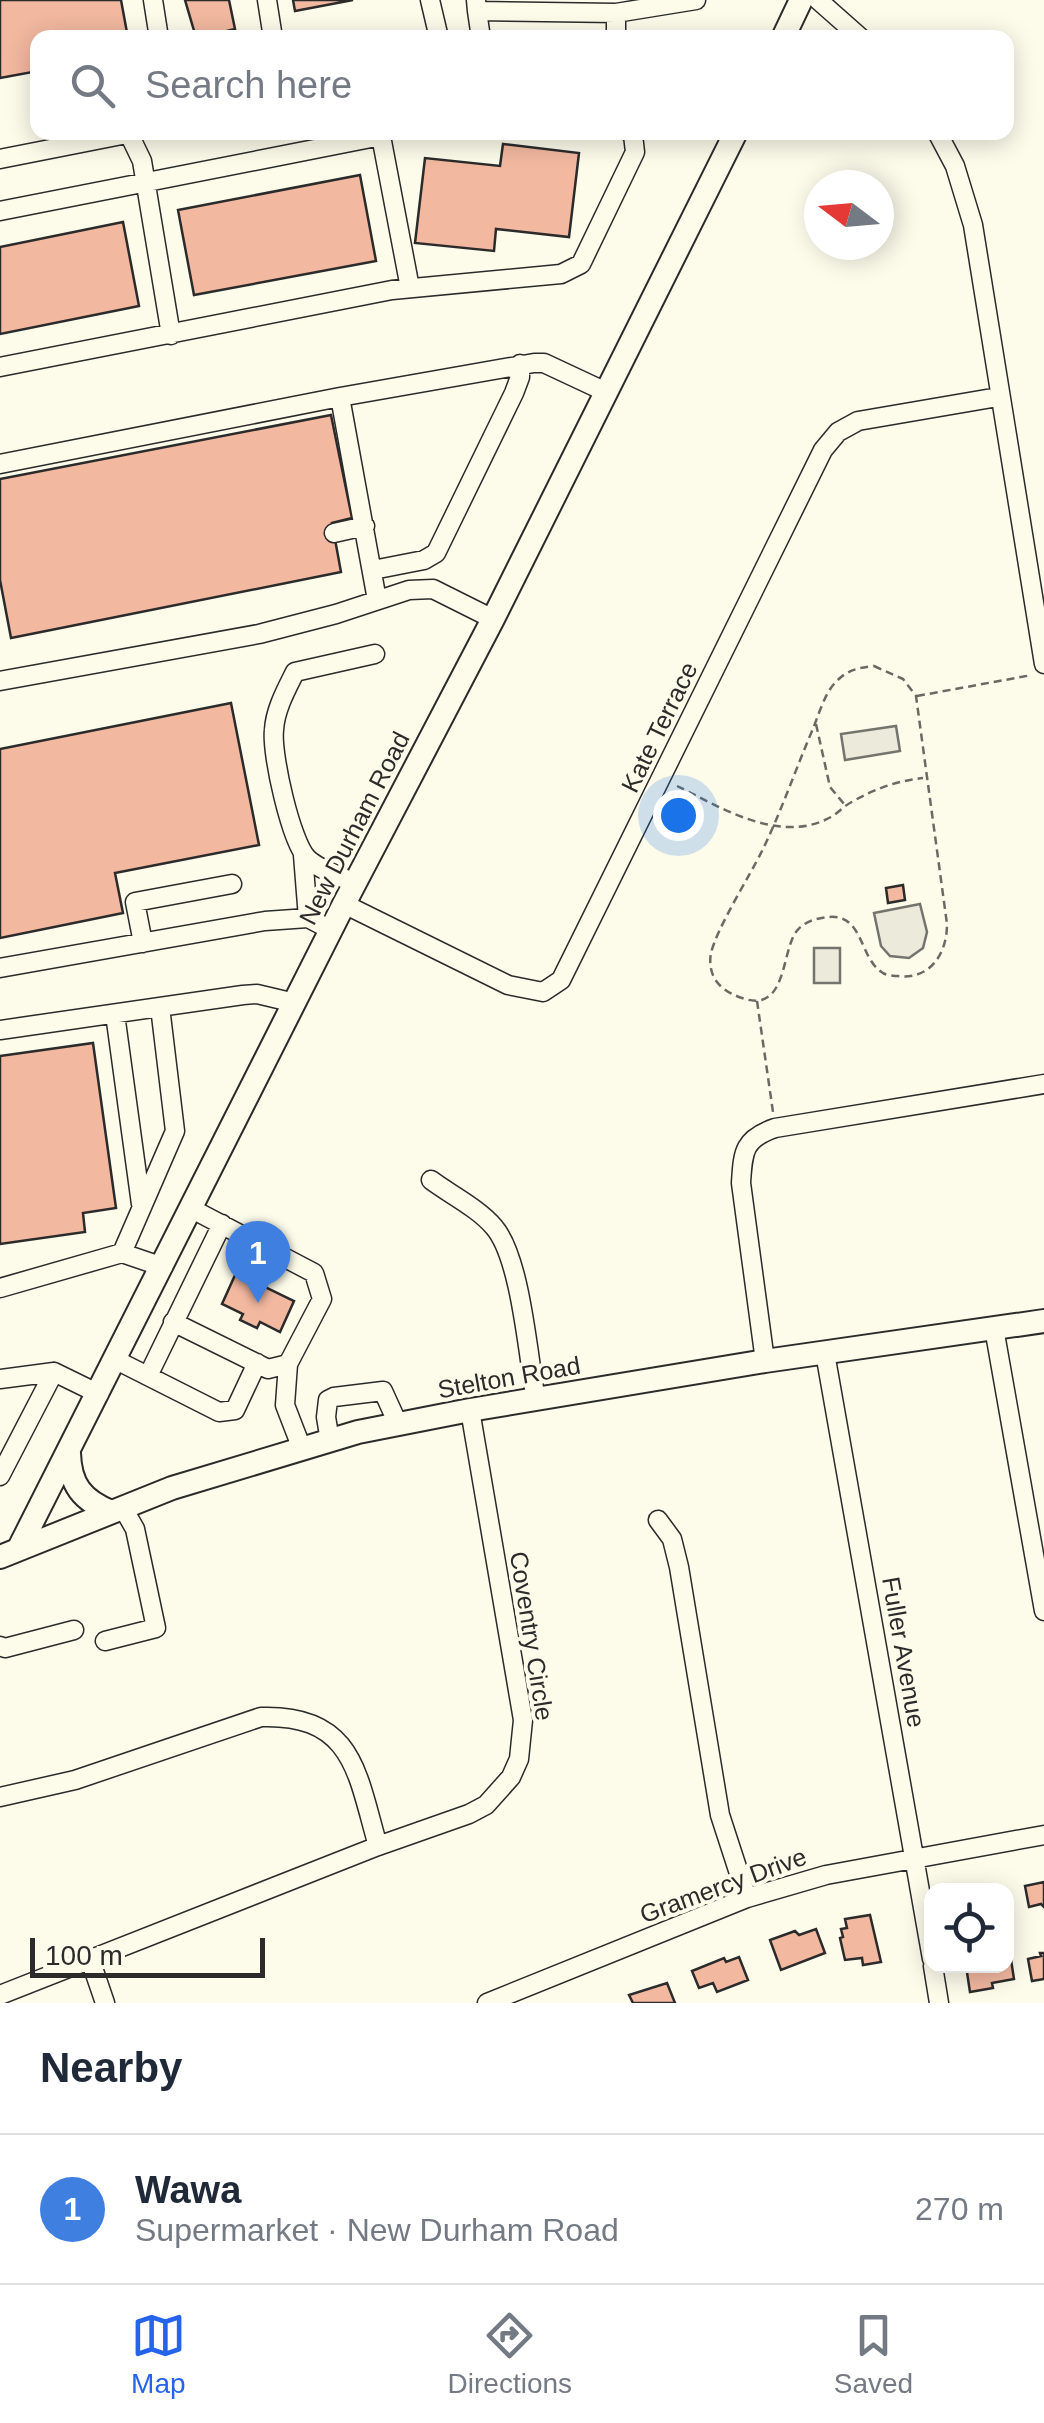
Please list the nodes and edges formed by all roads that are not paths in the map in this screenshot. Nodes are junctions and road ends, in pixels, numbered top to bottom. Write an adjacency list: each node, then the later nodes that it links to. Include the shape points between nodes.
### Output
1 (153, 0): 9 (street)
2 (266, 0): 10 (street)
3 (430, 0): 11 (street)
4 (696, 0): 8 (street)
5 (801, 0): 14 (main road)
6 (818, 0): 15 (street)
7 (477, 5): 8 (street); 12 (street)
8 (616, 12): 13 (street)
9 (158, 30)
10 (272, 30)
11 (437, 30)
12 (481, 30)
13 (616, 30)
14 (787, 30)
15 (852, 30)
16 (97, 140): 23 (street)
17 (135, 140): 24 (street)
18 (357, 140): 24 (street)
19 (388, 140): 26 (street)
20 (634, 140): 26 (street, via 636,152 581,264 561,274)
21 (732, 140): 30 (main road, New Durham Road)
22 (941, 140): 32 (street, via 973,224)
23 (0, 159)
24 (145, 183): 25 (street); 27 (street)
25 (0, 211)
26 (410, 288): 27 (street)
27 (172, 336): 29 (street)
28 (520, 364): 30 (street, via 544,363); 31 (street); 36 (street, via 514,393 436,553)
29 (0, 367)
30 (606, 392): 38 (main road, New Durham Road)
31 (340, 397): 33 (street, via 277,416); 34 (street)
32 (998, 397): 39 (street); 44 (street, Kate Terrace, via 858,421 823,450 560,980 542,992 508,985)
33 (0, 464)
34 (365, 526): 35 (street); 36 (street)
35 (334, 533)
36 (372, 570): 37 (street)
37 (377, 600): 38 (street, via 433,589); 41 (street, via 259,634)
38 (493, 620): 44 (main road, New Durham Road)
39 (1043, 651)
40 (375, 654): 42 (street, via 296,672 278,712 273,736 290,825)
41 (0, 681)
42 (303, 854): 44 (street); 45 (street)
43 (232, 884): 47 (street, via 135,902)
44 (350, 894): 46 (main road, New Durham Road)
45 (308, 918): 46 (street); 47 (street)
46 (331, 930): 49 (main road, New Durham Road)
47 (142, 943): 48 (street)
48 (0, 968)
49 (294, 1003): 50 (street, via 257,994); 56 (main road, New Durham Road)
50 (160, 1007): 51 (street); 55 (street, via 175,1132)
51 (116, 1014): 52 (street); 55 (street)
52 (0, 1030)
53 (1044, 1084): 66 (street, via 757,1134 743,1158 741,1183)
54 (431, 1180): 73 (street, via 503,1238)
55 (142, 1205): 58 (street)
56 (192, 1209): 57 (street); 59 (main road, New Durham Road)
57 (222, 1224): 62 (street); 68 (street, via 314,1273 322,1299)
58 (122, 1254): 59 (street); 60 (street)
59 (163, 1266): 65 (main road, New Durham Road)
60 (0, 1288)
61 (1044, 1321): 63 (main road, Stelton Road)
62 (173, 1322): 67 (street); 70 (street)
63 (994, 1328): 64 (main road, Stelton Road); 83 (street)
64 (824, 1354): 66 (main road, Stelton Road); 90 (street, Fuller Avenue)
65 (116, 1360): 70 (street); 72 (main road, New Durham Road)
66 (765, 1360): 73 (main road, Stelton Road)
67 (258, 1363): 68 (street); 70 (street, via 235,1410 220,1412)
68 (288, 1364): 77 (street, via 285,1405)
69 (54, 1372): 71 (street); 72 (street); 79 (street)
70 (148, 1376)
71 (0, 1379)
72 (99, 1394): 78 (main road, New Durham Road)
73 (536, 1400): 74 (main road, Stelton Road)
74 (470, 1410): 75 (main road, Stelton Road); 89 (street, Coventry Circle, via 523,1720 518,1759 486,1806)
75 (398, 1424): 76 (main road, Stelton Road); 76 (street, via 383,1392 334,1396 326,1417)
76 (330, 1441): 77 (main road, Stelton Road)
77 (302, 1449): 80 (main road, Stelton Road)
78 (69, 1453): 80 (main road, via 69,1472 83,1498); 82 (main road, New Durham Road)
79 (0, 1476)
80 (117, 1510): 82 (main road, Stelton Road); 85 (street, via 134,1530 156,1628)
81 (658, 1520): 91 (street, via 672,1539 679,1567 720,1815)
82 (10, 1552)
83 (1044, 1611)
84 (74, 1630): 86 (street)
85 (105, 1641)
86 (0, 1646)
87 (0, 1797): 89 (street, via 75,1780 261,1717 287,1716 336,1736 352,1758)
88 (1044, 1835): 90 (street, Gramercy Drive)
89 (378, 1846): 93 (street, Coventry Circle)
90 (916, 1860): 91 (street, Gramercy Drive, via 826,1875); 92 (street, Fuller Avenue)
91 (747, 1898): 97 (street, Gramercy Drive)
92 (924, 1911)
93 (90, 1960): 95 (street, Coventry Circle); 96 (street)
94 (934, 1973): 98 (street, Fuller Avenue)
95 (0, 1994)
96 (105, 2003)
97 (487, 2003)
98 (938, 2003)

